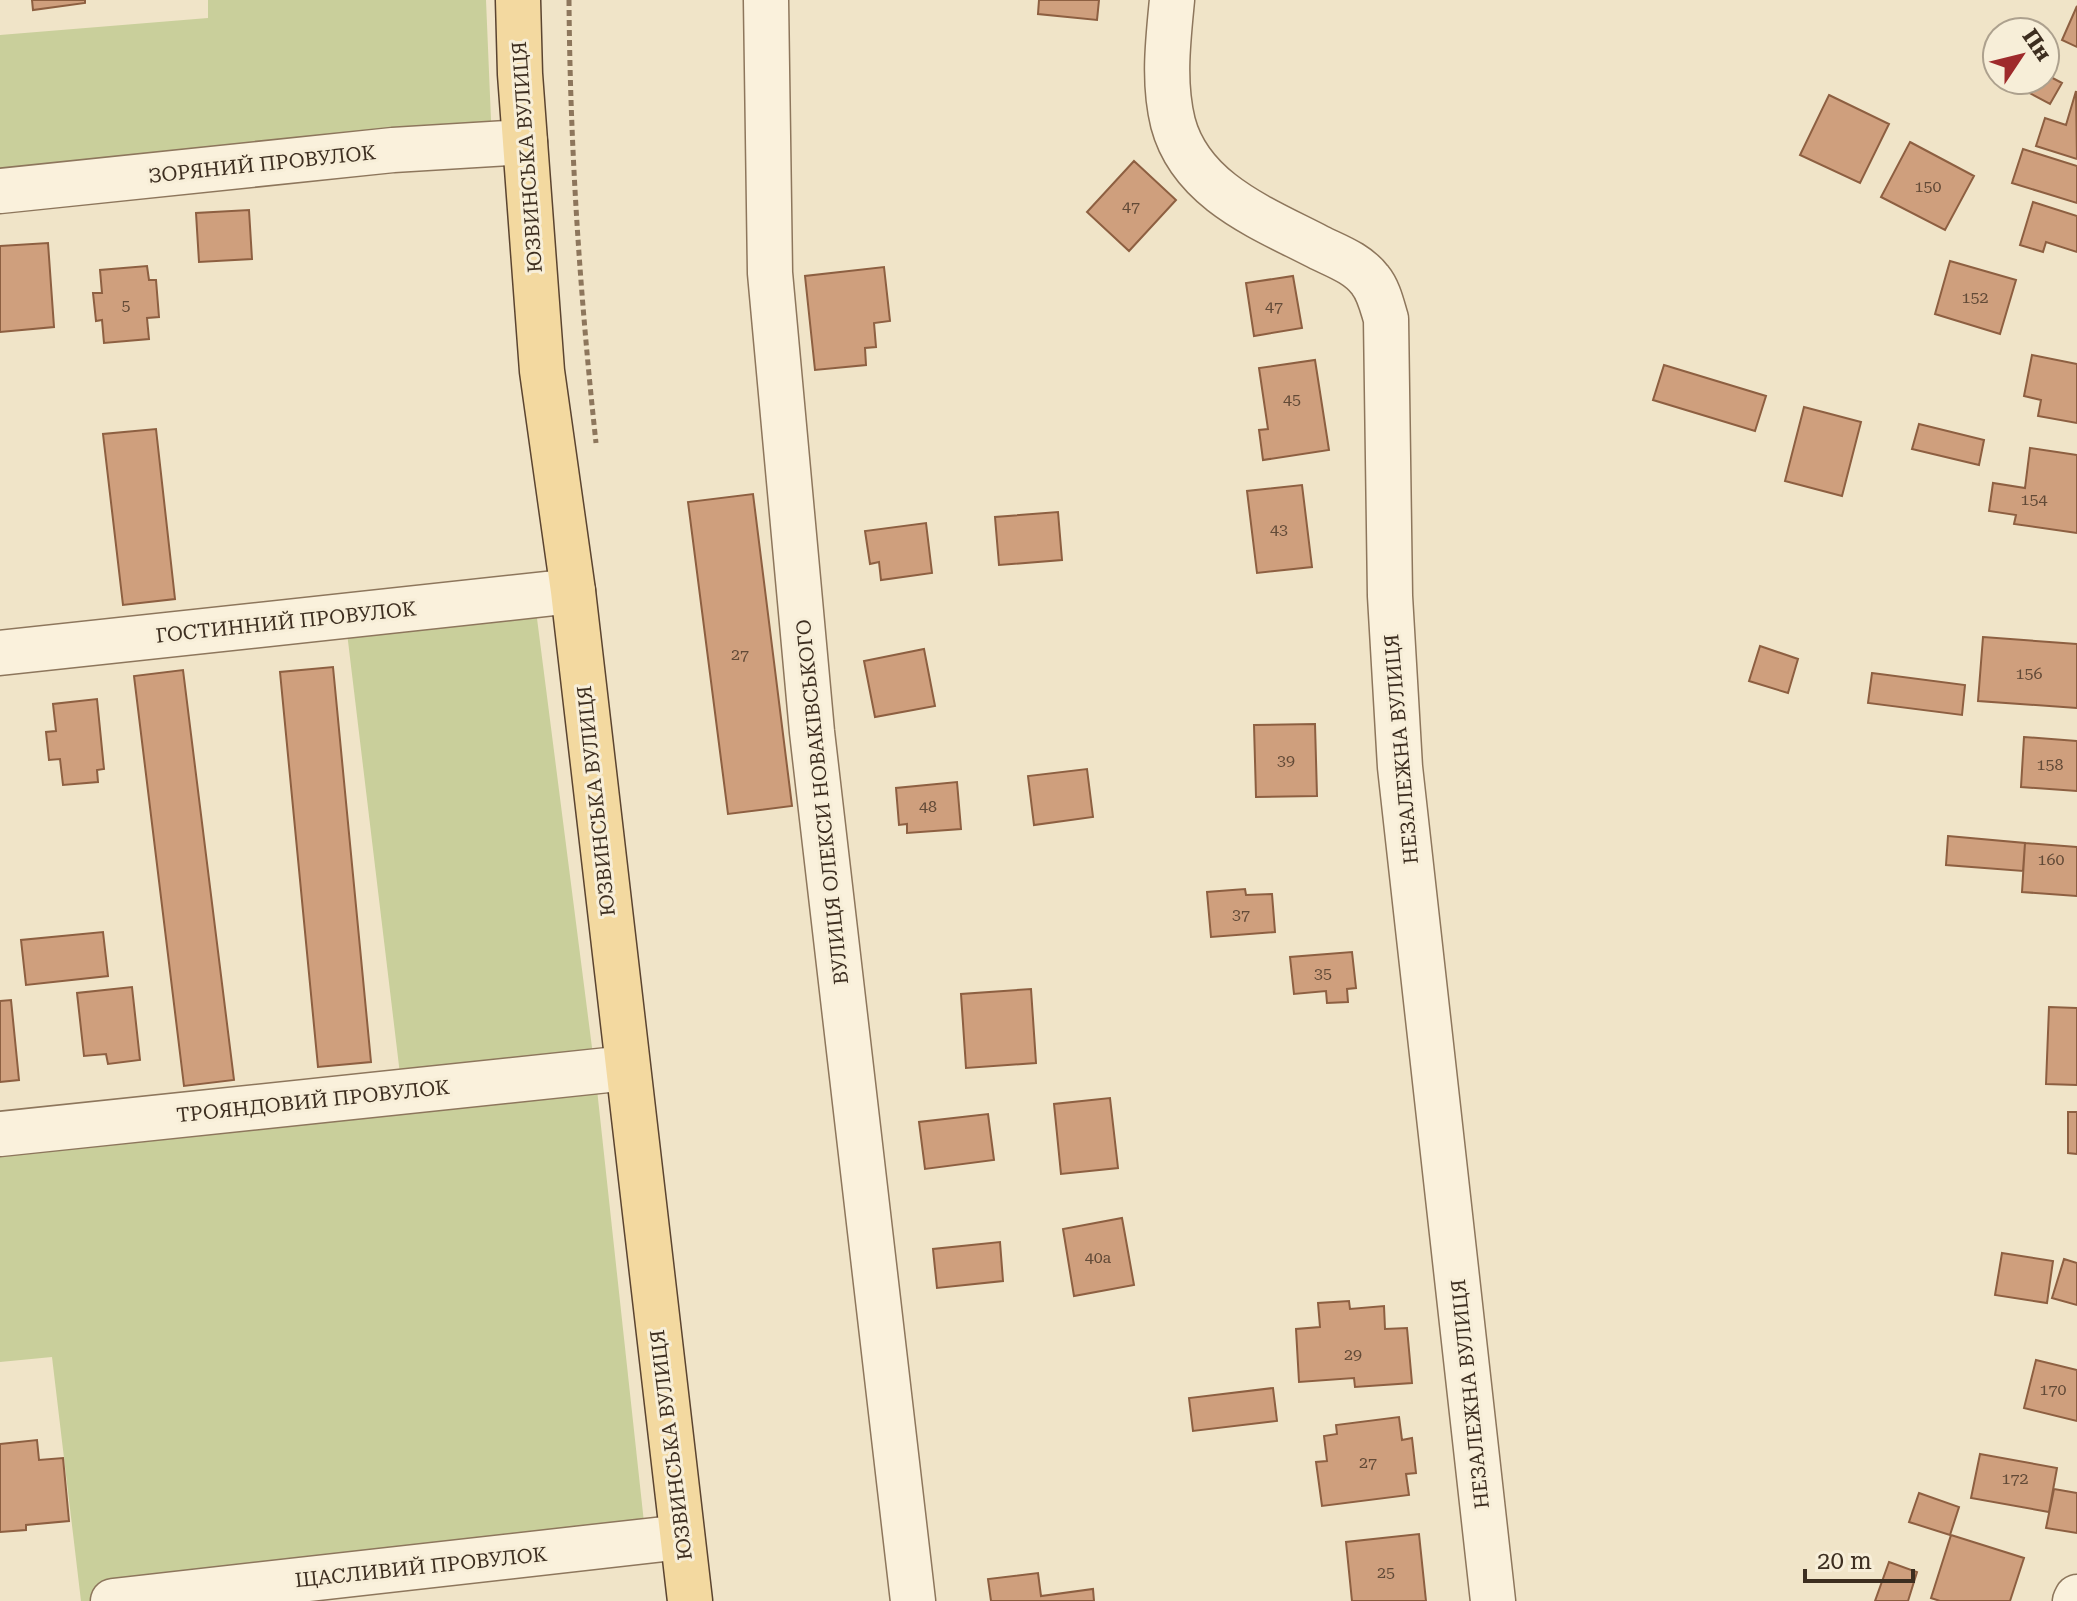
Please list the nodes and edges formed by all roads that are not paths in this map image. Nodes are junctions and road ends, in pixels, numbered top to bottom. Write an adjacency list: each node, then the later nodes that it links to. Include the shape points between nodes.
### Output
1 (518, 0): 4 (main road, ЮЗВИНСЬКА ВУЛИЦЯ)
2 (766, 0): 13 (street, ВУЛИЦЯ ОЛЕКСИ НОВАКІВСЬКОГО, via 770,273 803,637)
3 (1172, 0): 14 (street, НЕЗАЛЕЖНА ВУЛИЦЯ, via 1170,105 1192,162 1242,208 1353,264 1380,297 1386,319 1390,596 1400,767)
4 (525, 142): 5 (street, ЗОРЯНИЙ ПРОВУЛОК, via 393,150); 6 (main road, ЮЗВИНСЬКА ВУЛИЦЯ, via 542,371)
5 (0, 191)
6 (573, 591): 7 (street, ГОСТИННИЙ ПРОВУЛОК); 8 (main road, ЮЗВИНСЬКА ВУЛИЦЯ)
7 (0, 653)
8 (627, 1068): 9 (street, ТРОЯНДОВИЙ ПРОВУЛОК); 10 (main road, ЮЗВИНСЬКА ВУЛИЦЯ)
9 (0, 1134)
10 (682, 1537): 11 (street, ЩАСЛИВИЙ ПРОВУЛОК); 12 (main road, ЮЗВИНСЬКА ВУЛИЦЯ)
11 (113, 1601)
12 (690, 1601)
13 (913, 1601)
14 (1493, 1601)

